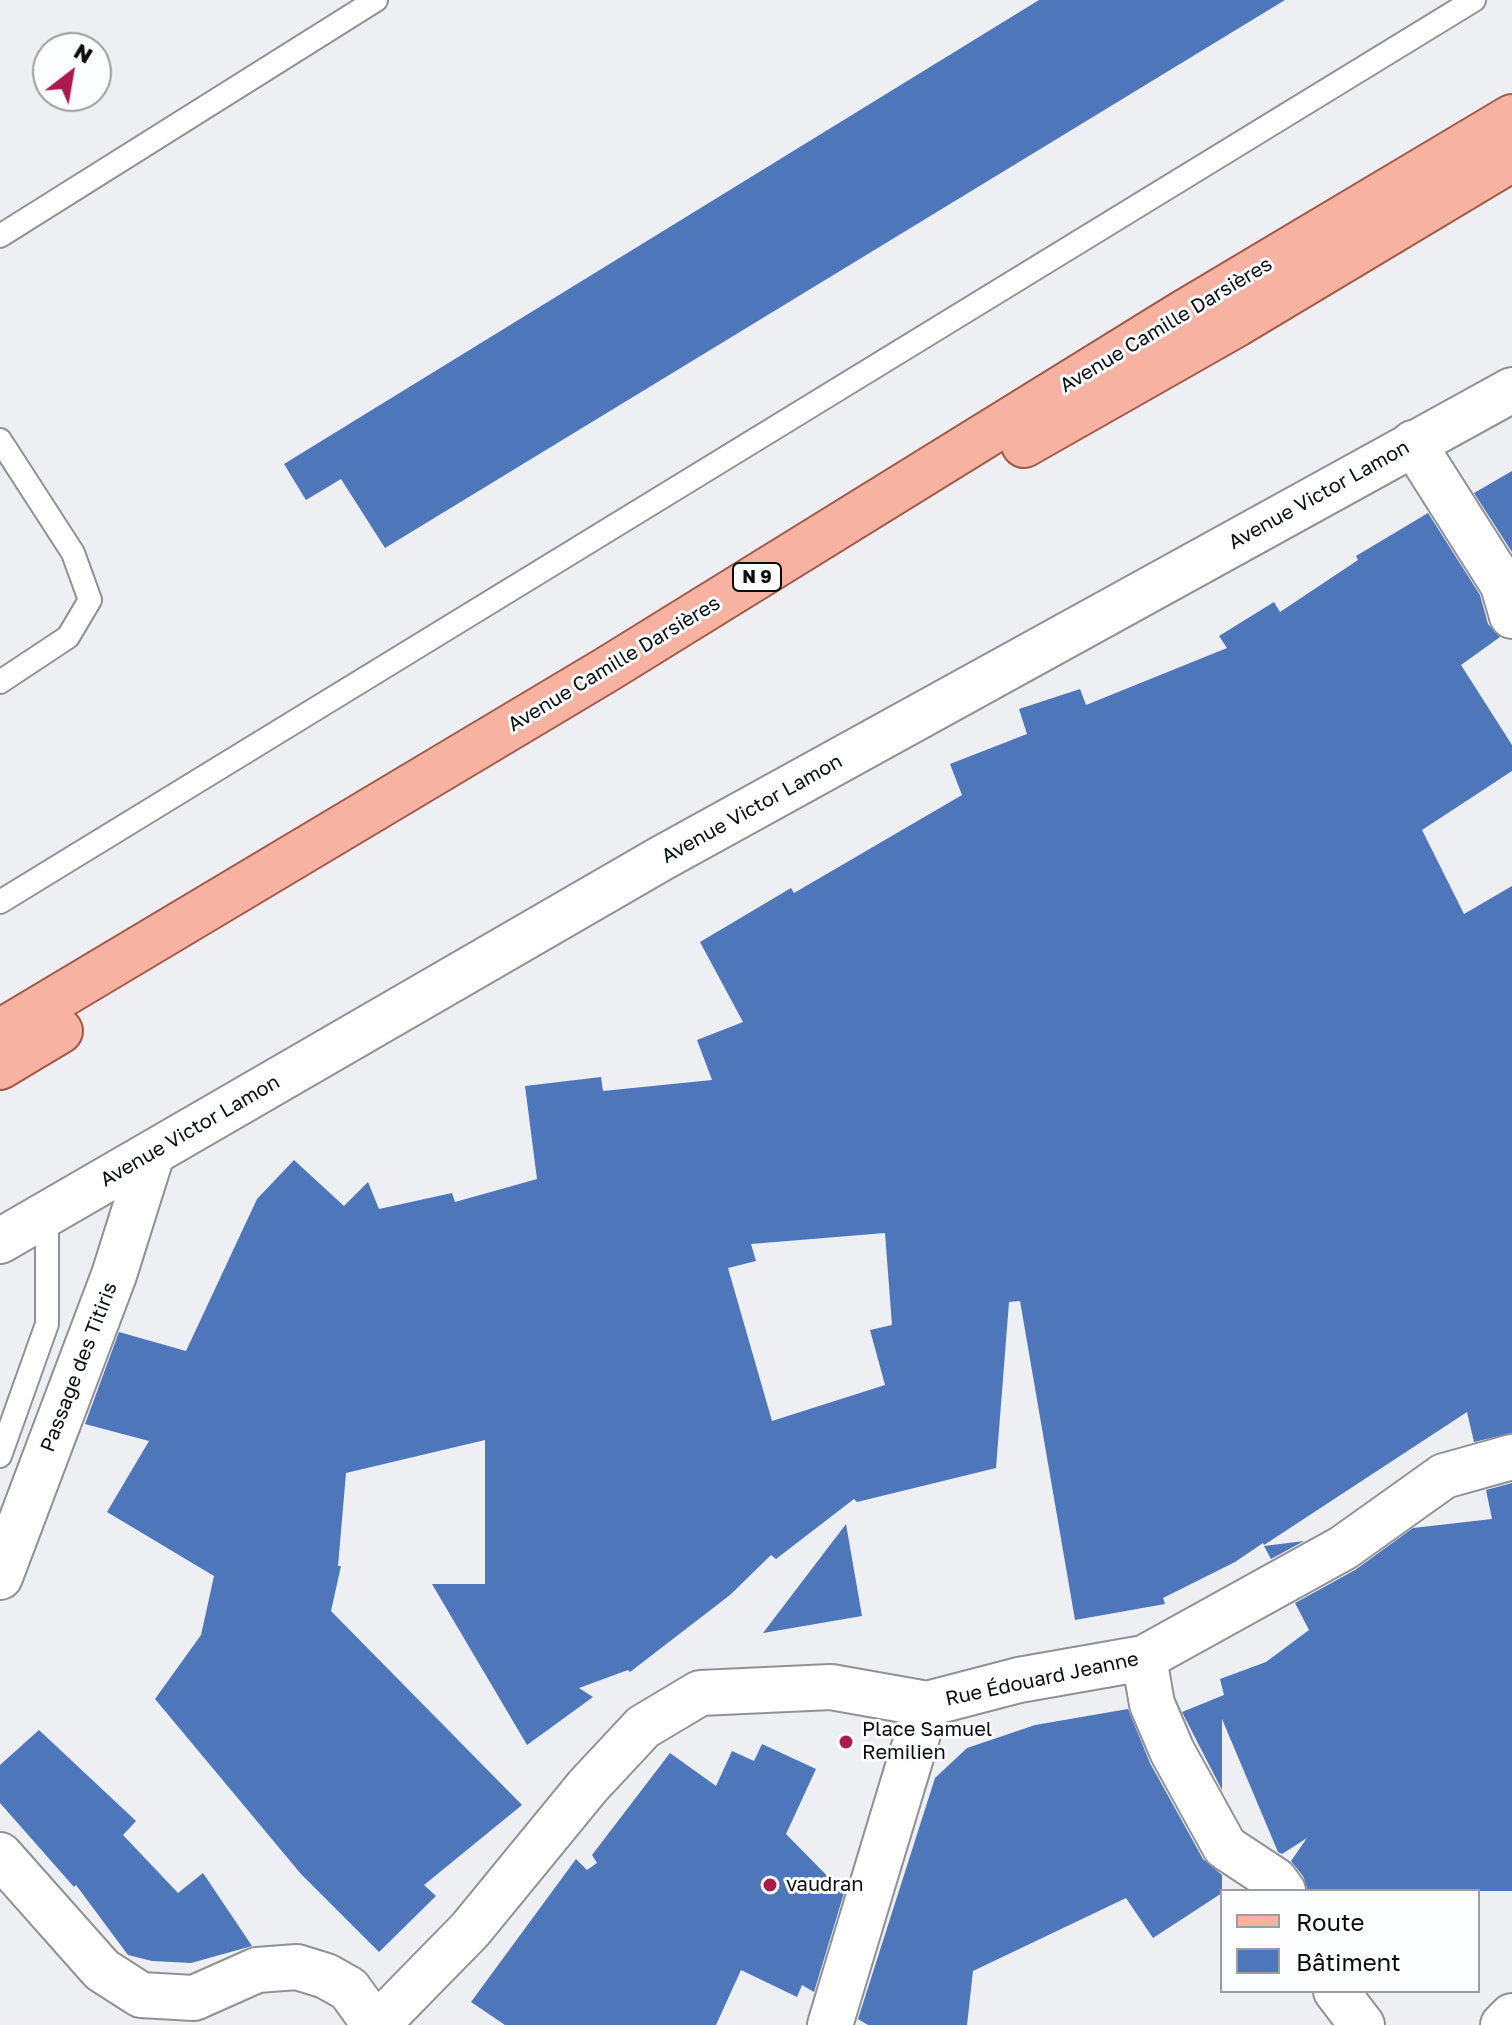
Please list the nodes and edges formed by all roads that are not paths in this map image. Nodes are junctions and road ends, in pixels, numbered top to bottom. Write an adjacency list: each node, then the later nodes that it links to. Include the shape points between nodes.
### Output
1 (376, 0): 5 (lane)
2 (1474, 0): 11 (lane)
3 (1512, 117): 12 (main road, Avenue Camille Darsières / N 9, via 606,670)
4 (1512, 159): 13 (main road, Avenue Camille Darsières / N 9, via 941,492)
5 (0, 236)
6 (1512, 390): 8 (street, Avenue Victor Lamon)
7 (0, 440): 10 (lane, via 73,553 90,600 68,637)
8 (1413, 443): 9 (street, via 1503,585); 14 (street, Avenue Victor Lamon, via 662,858)
9 (1512, 616)
10 (0, 682)
11 (0, 902)
12 (0, 1032)
13 (0, 1067)
14 (152, 1154): 15 (street, Avenue Victor Lamon); 19 (street, Passage des Titiris, via 114,1275)
15 (47, 1214): 16 (street, Avenue Victor Lamon); 17 (lane, via 47,1324)
16 (0, 1241)
17 (0, 1456)
18 (1512, 1457): 20 (street, Rue Édouard Jeanne, via 1444,1476 1343,1548)
19 (0, 1577)
20 (1144, 1658): 21 (street, Rue Édouard Jeanne, via 1019,1680); 23 (street, via 1152,1704 1172,1751 1225,1847)
21 (927, 1704): 26 (street, Rue Édouard Jeanne, via 831,1687 700,1693 643,1727 470,1930); 27 (street)
22 (0, 1855): 26 (street, via 102,1970 141,1995 194,1998 257,1970 297,1967 349,1989)
23 (1282, 1889)
24 (1338, 1993): 28 (street)
25 (1512, 2016): 29 (street)
26 (376, 2025)
27 (830, 2025)
28 (1362, 2025)
29 (1503, 2025)

